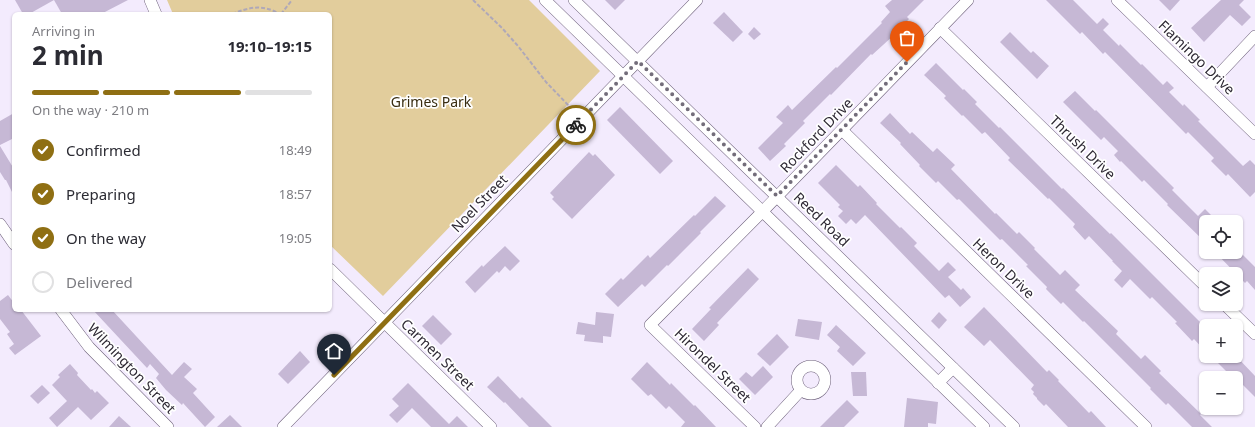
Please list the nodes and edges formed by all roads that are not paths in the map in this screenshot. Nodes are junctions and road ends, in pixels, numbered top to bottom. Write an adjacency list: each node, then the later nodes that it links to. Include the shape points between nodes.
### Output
1 (150, 0): 7 (street)
2 (545, 0): 11 (street)
3 (574, 0): 10 (street, Reed Road)
4 (697, 0): 10 (street, Noel Street)
5 (968, 0): 8 (street, Rockford Drive)
6 (1117, 0): 12 (street, Flamingo Drive)
7 (155, 12)
8 (940, 28): 13 (street, Rockford Drive); 20 (street, Thrush Drive)
9 (1255, 36): 12 (street)
10 (638, 61): 11 (street, Noel Street); 15 (street, Reed Road)
11 (623, 76): 16 (street); 23 (street, Noel Street)
12 (1207, 87): 14 (street, Flamingo Drive)
13 (842, 130): 15 (street, Rockford Drive); 36 (street, Heron Drive)
14 (1255, 134)
15 (777, 196): 16 (street, Rockford Drive); 26 (street, Reed Road)
16 (762, 212): 24 (street, Rockford Drive); 27 (street)
17 (0, 224): 18 (street)
18 (12, 241)
19 (332, 271): 23 (street, Carmen Street)
20 (1199, 280)
21 (1231, 311): 25 (street)
22 (62, 312): 29 (street, Wilmington Street, via 88,347)
23 (384, 323): 30 (street, Noel Street); 31 (street, Carmen Street)
24 (650, 324): 32 (street, Hirondel Street)
25 (1255, 334)
26 (953, 368): 27 (street); 35 (street, Reed Road)
27 (938, 383): 34 (street)
28 (802, 390): 33 (street)
29 (168, 427)
30 (283, 427)
31 (491, 427)
32 (755, 427)
33 (767, 427)
34 (984, 427)
35 (1014, 427)
36 (1146, 427)

